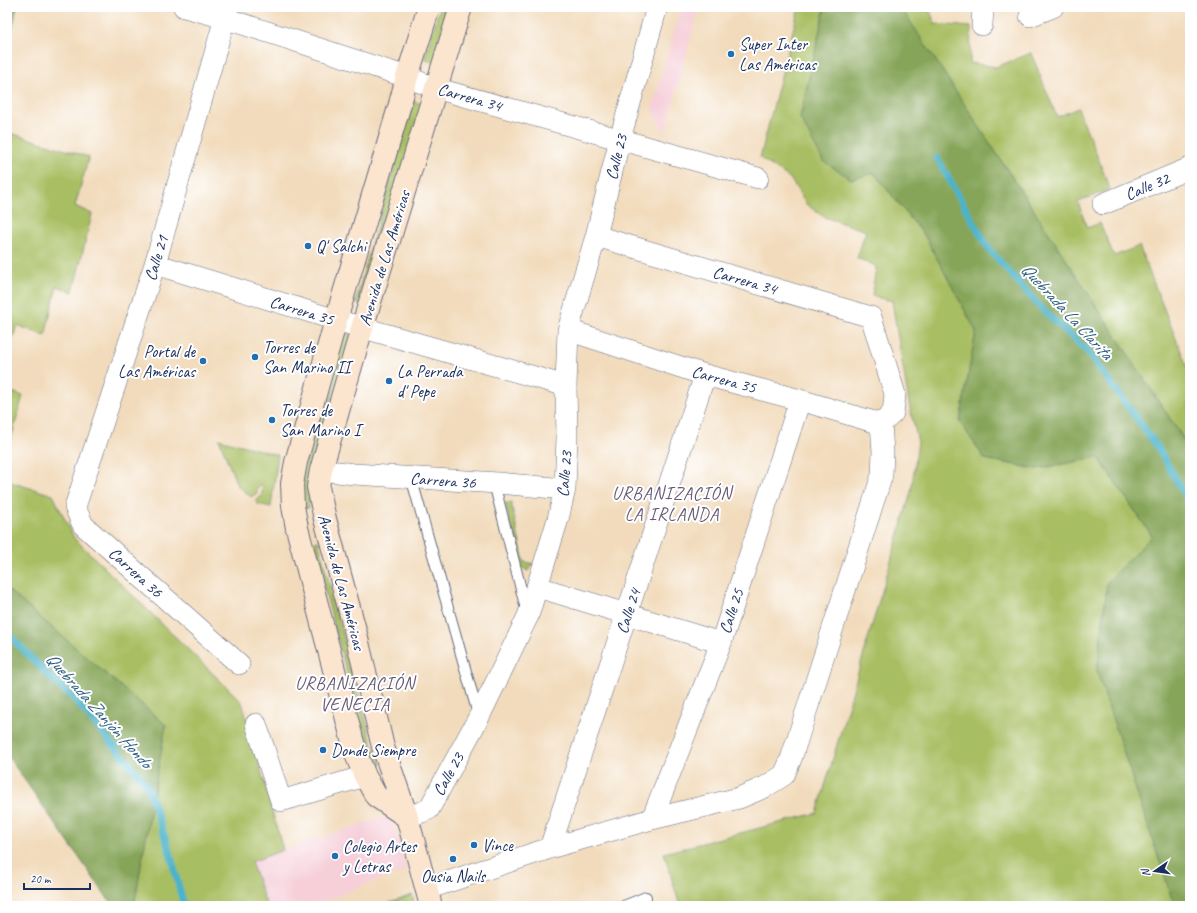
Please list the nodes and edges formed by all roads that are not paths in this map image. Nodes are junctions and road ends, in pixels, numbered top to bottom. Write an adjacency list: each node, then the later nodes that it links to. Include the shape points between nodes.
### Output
1 (184, 7): 6 (street, Carrera 34)
2 (429, 7): 8 (main road, Avenida de Las Américas)
3 (461, 7): 9 (main road, Avenida de Las Américas)
4 (657, 7): 10 (street, Calle 23)
5 (1053, 7): 7 (street)
6 (226, 13): 8 (street, Carrera 34); 15 (street, Calle 21)
7 (1030, 16)
8 (407, 77): 9 (street, Carrera 34); 16 (main road, Avenida de Las Américas)
9 (435, 88): 10 (street, Carrera 34); 17 (main road, Avenida de Las Américas)
10 (620, 139): 12 (street, Carrera 34); 14 (street, Calle 23)
11 (1190, 168): 13 (street, Calle 32)
12 (758, 178)
13 (1103, 204)
14 (596, 236): 18 (street, Calle 23); 22 (street, Carrera 34, via 871,317 895,394 893,413)
15 (155, 264): 16 (street, Carrera 35); 27 (street, Calle 21)
16 (336, 320): 17 (street, Carrera 35); 29 (main road, Avenida de Las Américas, via 296,462 292,484)
17 (362, 328): 20 (street, Carrera 35); 23 (main road, Avenida de Las Américas)
18 (568, 330): 19 (street, Carrera 35); 20 (street, Calle 23)
19 (705, 375): 21 (street, Carrera 35); 31 (street, Calle 24)
20 (566, 386): 26 (street, Calle 23)
21 (800, 400): 22 (street, Carrera 35); 33 (street, Calle 25)
22 (881, 424): 39 (street, via 884,452 882,475 784,775 765,787 739,798)
23 (321, 470): 24 (street, Carrera 36); 28 (main road, Avenida de Las Américas, via 318,487)
24 (411, 477): 25 (street, Carrera 36); 35 (lane)
25 (494, 483): 26 (street, Carrera 36); 32 (lane)
26 (565, 489): 30 (street, Calle 23)
27 (76, 507): 34 (street, Carrera 36, via 83,525)
28 (325, 519): 29 (main road); 38 (main road, Avenida de Las Américas, via 383,747)
29 (297, 528): 37 (main road, Avenida de Las Américas, via 356,754)
30 (538, 587): 31 (street); 32 (street, Calle 23)
31 (627, 614): 33 (street); 40 (street, Calle 24)
32 (528, 616): 35 (street, Calle 23)
33 (721, 644): 39 (street, Calle 25)
34 (239, 664)
35 (479, 717): 38 (street, Calle 23, via 428,809)
36 (256, 724): 37 (street, via 281,801)
37 (365, 776): 38 (main road, Avenida de Las Américas, via 376,796)
38 (407, 817): 41 (main road)
39 (652, 819): 40 (street)
40 (550, 848): 41 (street)
41 (429, 897)
42 (646, 897): 43 (lane)
43 (624, 906)

